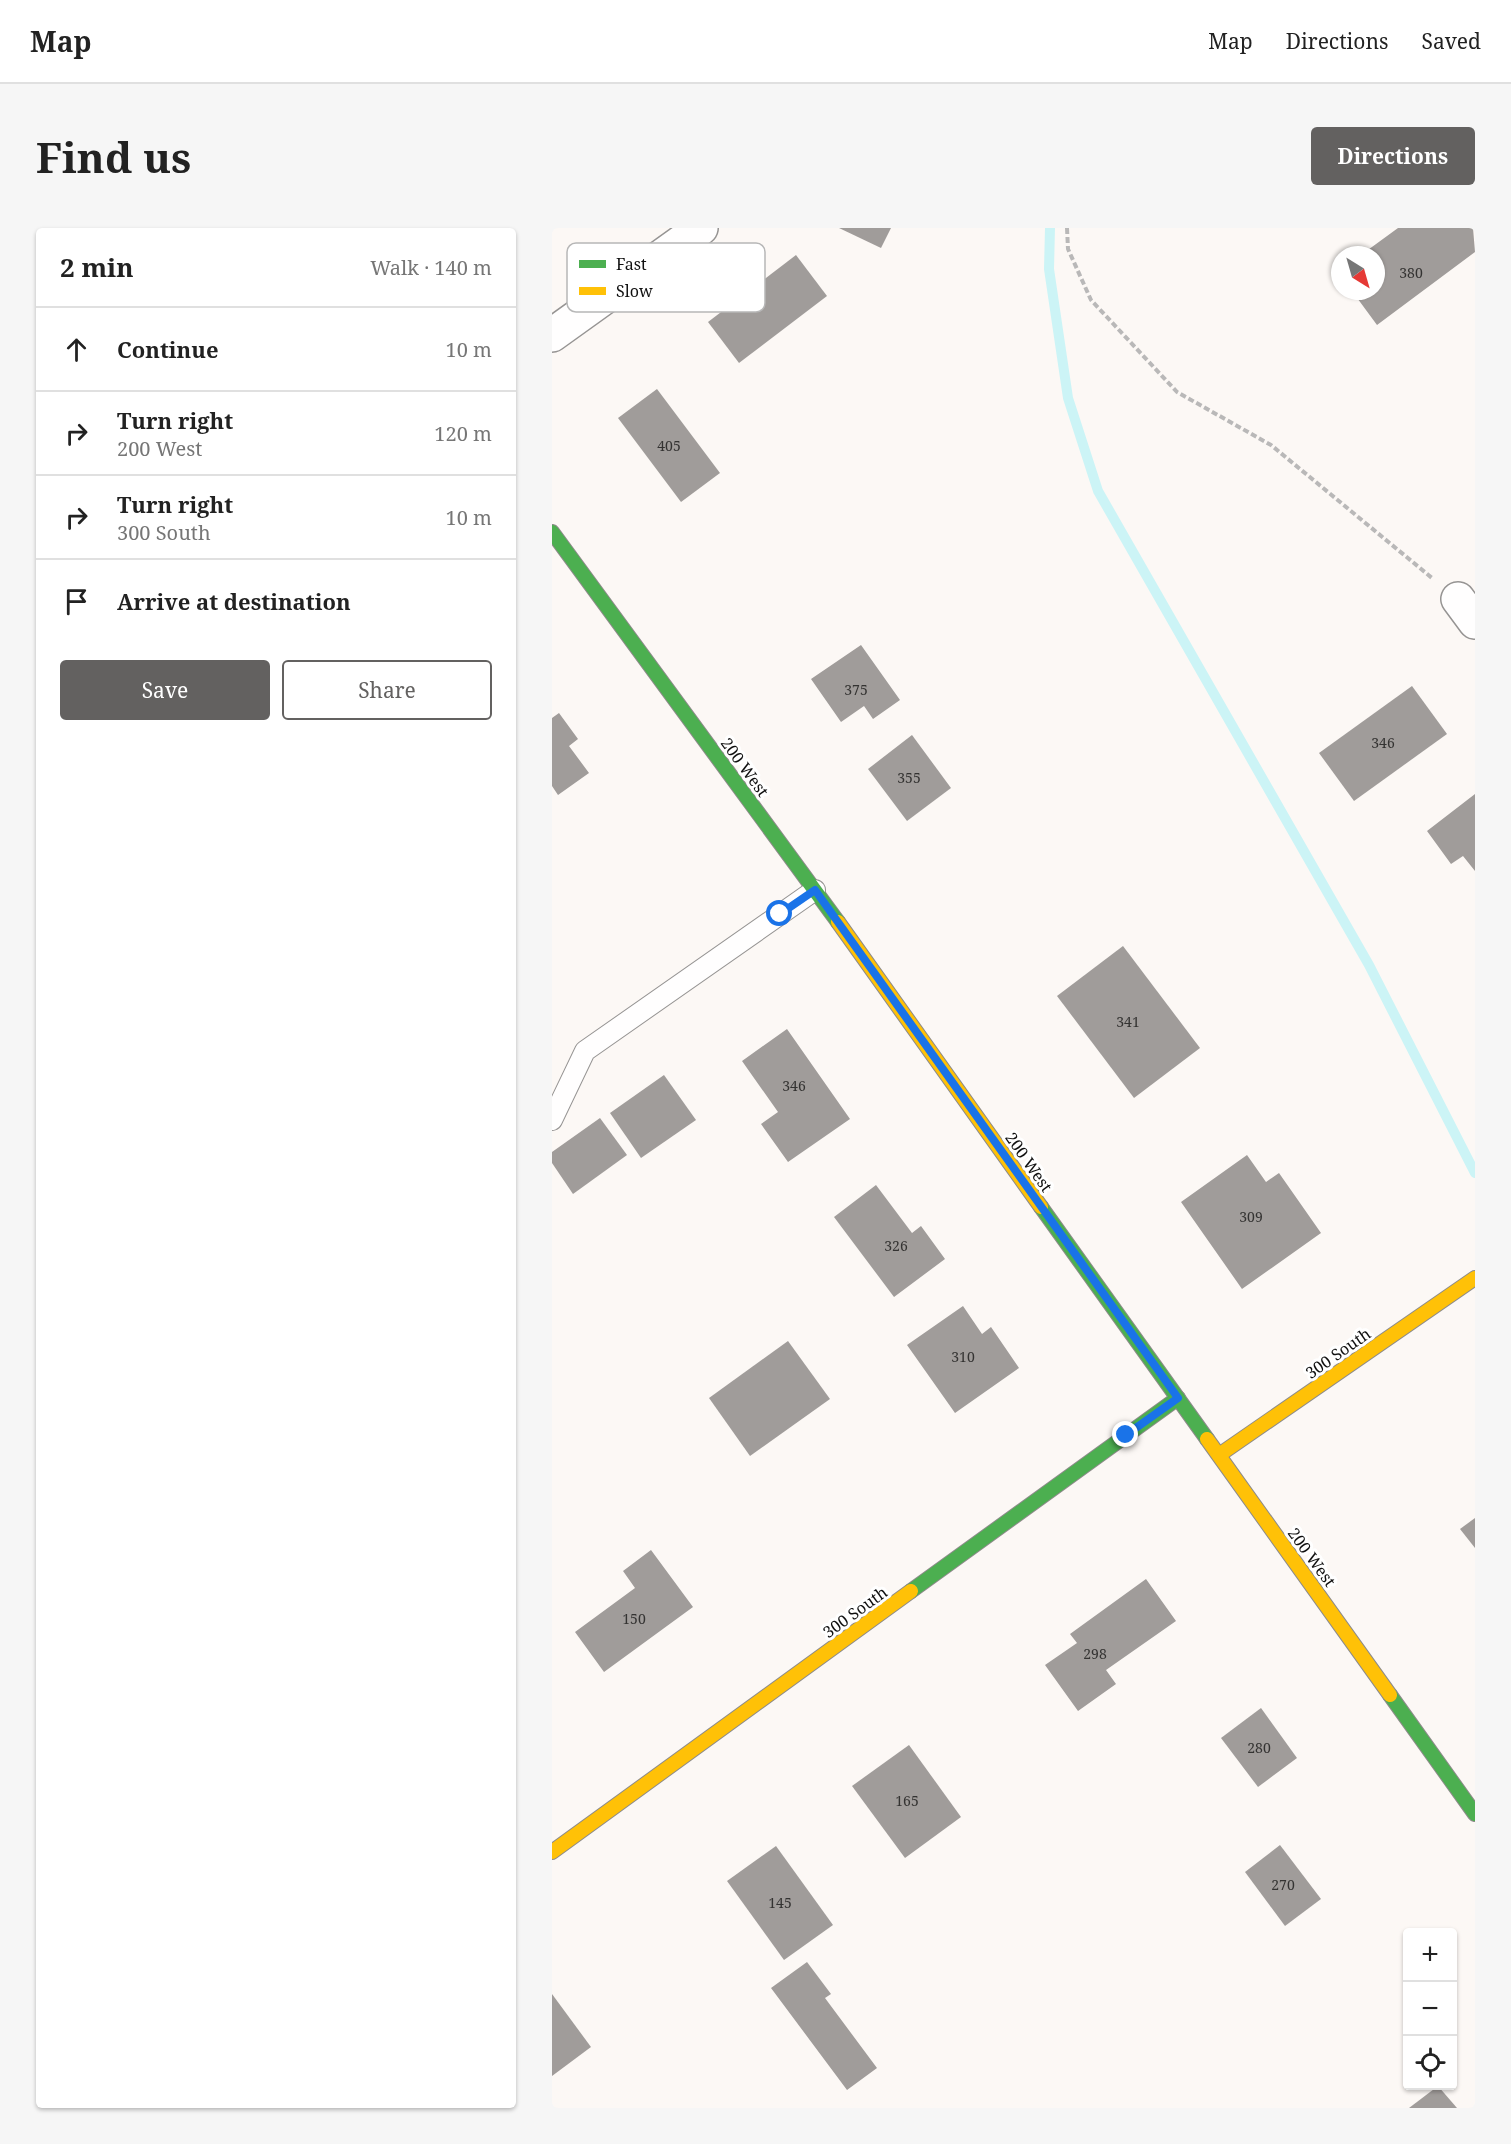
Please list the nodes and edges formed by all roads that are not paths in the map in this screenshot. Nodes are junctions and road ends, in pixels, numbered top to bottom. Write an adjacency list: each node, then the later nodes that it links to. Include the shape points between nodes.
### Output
1 (701, 228): 2 (street)
2 (680, 243)
3 (584, 312): 4 (street)
4 (552, 335)
5 (554, 540): 6 (street, 200 West)
6 (815, 890): 7 (lane, via 585,1051); 9 (street, 200 West)
7 (552, 1120)
8 (1475, 1278): 10 (street, 300 South)
9 (1178, 1398): 10 (street, 200 West); 12 (street, 300 South)
10 (1219, 1455): 11 (street, 200 West)
11 (1475, 1814)
12 (552, 1852)

